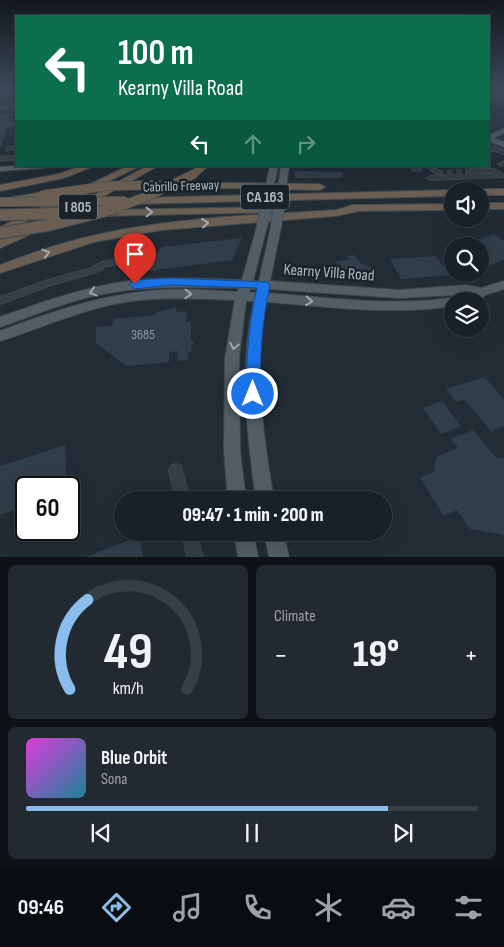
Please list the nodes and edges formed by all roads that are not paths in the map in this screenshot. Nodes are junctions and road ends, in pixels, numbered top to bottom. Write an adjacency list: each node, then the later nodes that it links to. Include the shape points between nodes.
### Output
1 (15, 124): 2 (street)
2 (0, 126)
3 (504, 131): 5 (main road)
4 (504, 139): 5 (main road)
5 (490, 140): 6 (main road)
6 (504, 145)
7 (490, 149): 8 (street)
8 (504, 152)
9 (15, 158): 10 (street)
10 (0, 159)
11 (34, 167): 20 (main road)
12 (87, 167): 24 (highway, via 61,176)
13 (134, 167): 35 (highway, I 805)
14 (152, 167): 36 (highway, I 805)
15 (203, 167): 35 (highway, bridge, via 172,186 102,212)
16 (274, 167): 40 (main road, bridge)
17 (285, 167): 41 (main road, bridge)
18 (429, 167): 21 (street)
19 (473, 169): 22 (street, via 494,171)
20 (0, 170)
21 (438, 172)
22 (503, 176): 23 (street)
23 (430, 178)
24 (0, 188)
25 (489, 192): 26 (highway)
26 (504, 192)
27 (397, 193): 28 (highway, Cabrillo Freeway / CA 163); 29 (highway, Cabrillo Freeway / CA 163, bridge); 29 (highway, bridge, via 371,188 106,186)
28 (444, 193)
29 (0, 203)
30 (444, 206): 33 (highway, Cabrillo Freeway / CA 163)
31 (489, 206): 32 (highway)
32 (504, 206)
33 (360, 208): 34 (highway, Cabrillo Freeway / CA 163, one-way to 33, bridge); 37 (highway, one-way to 33, via 56,249 122,233)
34 (0, 215)
35 (0, 232)
36 (0, 244)
37 (0, 269)
38 (135, 284): 40 (main road, Kearny Villa Road, via 171,282); 43 (street, via 136,259 105,264); 45 (main road, Kearny Villa Road, one-way to 45, via 97,291)
39 (504, 285): 42 (main road, Kearny Villa Road)
40 (244, 291): 41 (main road, Kearny Villa Road); 46 (main road, Kearny Villa Road, one-way to 40, via 101,302 171,294); 49 (main road, one-way to 49, via 232,358 232,451)
41 (262, 291): 42 (main road, Kearny Villa Road, via 398,294 467,288); 44 (main road, Kearny Villa Road, one-way to 44, via 404,307); 50 (main road, via 253,361 253,394)
42 (481, 292)
43 (0, 301)
44 (444, 303)
45 (0, 322)
46 (0, 336)
47 (176, 471): 48 (street)
48 (180, 491)
49 (236, 491)
50 (264, 491)
51 (192, 541): 54 (street)
52 (245, 541): 55 (main road)
53 (275, 541): 56 (main road)
54 (195, 557)
55 (248, 557)
56 (279, 557)

